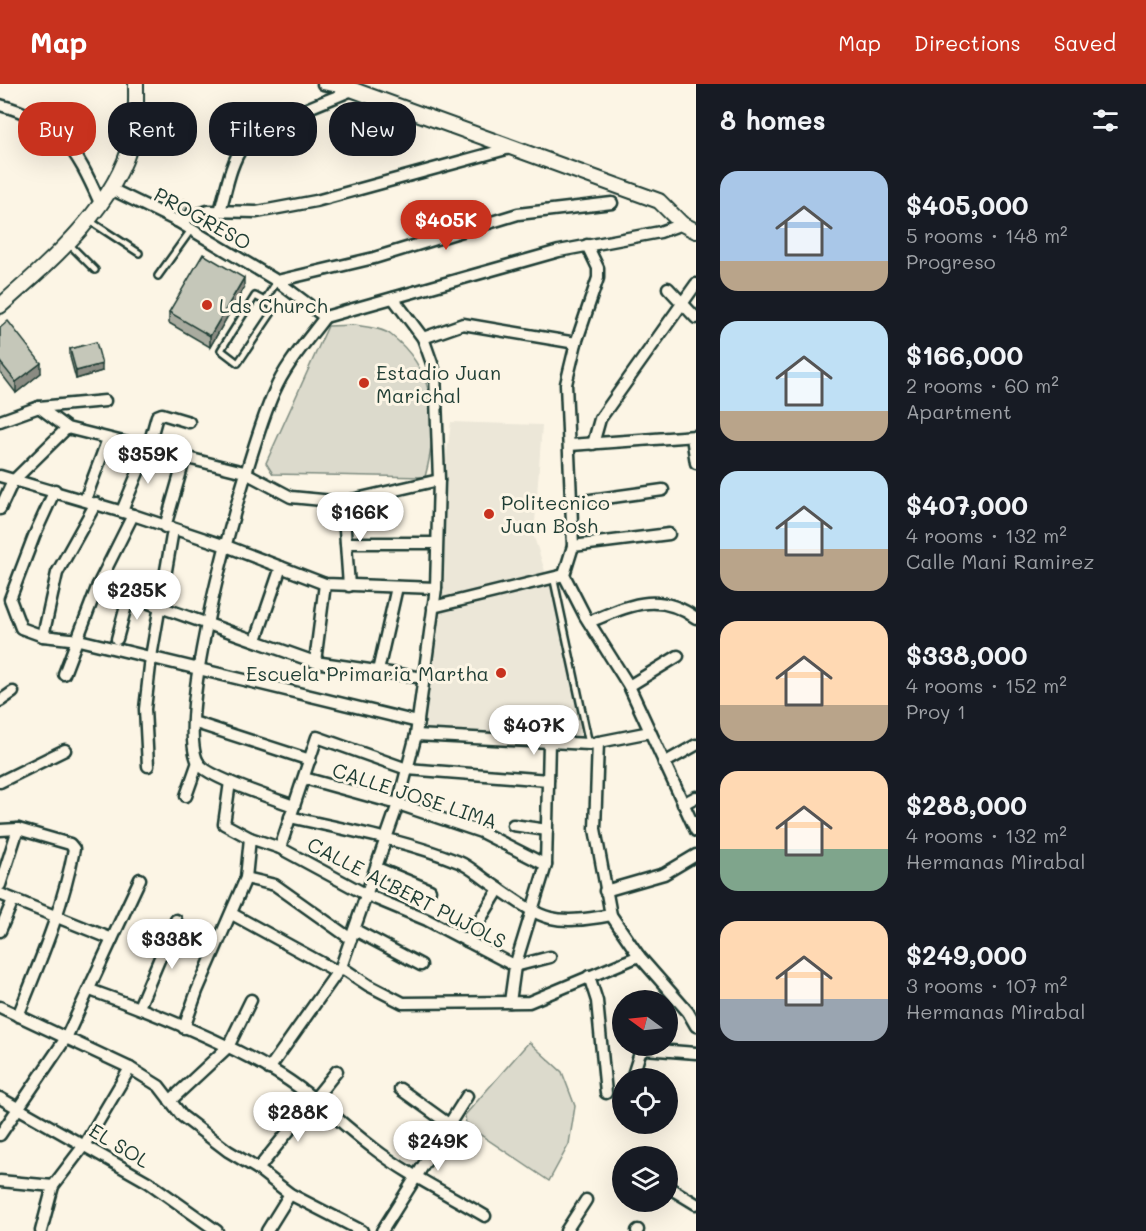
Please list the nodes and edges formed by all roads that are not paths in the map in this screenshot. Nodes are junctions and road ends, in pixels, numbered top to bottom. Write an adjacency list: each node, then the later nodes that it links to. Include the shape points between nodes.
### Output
1 (136, 84): 6 (street, via 132,140)
2 (323, 84): 3 (street)
3 (342, 86): 5 (street); 9 (street, via 256,134 243,146)
4 (0, 105): 7 (street, via 29,113 62,137 85,169)
5 (510, 148): 9 (street, via 316,201 257,212); 12 (street, via 658,201)
6 (111, 189): 7 (street); 11 (street, PROGRESO)
7 (100, 203): 10 (street)
8 (612, 203): 20 (street, via 518,214 374,258)
9 (220, 211): 11 (street)
10 (87, 219): 15 (street); 17 (lane)
11 (177, 222): 13 (street, PROGRESO)
12 (682, 224): 14 (street); 16 (street, via 660,232)
13 (191, 230): 19 (lane); 20 (street, PROGRESO)
14 (696, 231)
15 (67, 242): 18 (lane); 26 (street)
16 (587, 244): 23 (street); 30 (street, via 598,268 598,278)
17 (139, 253)
18 (95, 270)
19 (158, 276)
20 (277, 281): 24 (lane); 27 (street, PROGRESO)
21 (696, 284): 25 (street)
22 (668, 288): 25 (street)
23 (393, 298): 27 (street); 29 (street)
24 (265, 300): 24 (lane, via 273,311 241,362 235,362 222,353 222,348 253,297)
25 (681, 303): 28 (street); 38 (street, via 600,419)
26 (0, 306)
27 (325, 317): 43 (street, via 275,389)
28 (696, 318)
29 (423, 338): 30 (street, via 463,324); 45 (street, via 435,372)
30 (576, 343): 39 (street, via 566,384)
31 (105, 401): 32 (street)
32 (39, 407): 33 (street); 35 (street)
33 (0, 422)
34 (189, 422): 40 (street, via 157,416)
35 (67, 428): 37 (street); 46 (street)
36 (694, 437): 38 (street); 42 (street)
37 (108, 439): 40 (street); 49 (street)
38 (593, 444): 39 (street)
39 (570, 445): 51 (street)
40 (148, 448): 41 (street); 53 (street)
41 (185, 458): 43 (street); 54 (street)
42 (696, 464)
43 (244, 472): 50 (street, via 291,497); 58 (street)
44 (0, 476): 46 (street)
45 (439, 480): 50 (street); 57 (street)
46 (13, 481): 47 (street); 52 (street)
47 (55, 490): 49 (street); 73 (street, via 10,599 21,628)
48 (663, 490): 51 (street)
49 (90, 501): 53 (street); 73 (street, via 57,573)
50 (343, 502): 56 (street)
51 (569, 503): 59 (street)
52 (0, 508)
53 (128, 513): 54 (street); 63 (street)
54 (169, 528): 58 (street); 68 (street)
55 (669, 534): 59 (street)
56 (346, 543): 57 (street); 64 (street)
57 (436, 543): 66 (street)
58 (226, 546): 60 (street); 71 (street)
59 (573, 546): 61 (street)
60 (281, 567): 62 (street); 76 (street)
61 (558, 576): 69 (street); 72 (street); 92 (lane)
62 (325, 584): 64 (street); 79 (street)
63 (98, 585): 67 (street); 75 (street)
64 (349, 586): 65 (street)
65 (397, 587): 66 (street); 81 (street)
66 (436, 588): 69 (street)
67 (129, 595): 68 (street); 74 (street)
68 (159, 606): 71 (street); 78 (street)
69 (433, 607): 83 (street)
70 (696, 618): 72 (street, via 673,604 651,602)
71 (206, 622): 76 (street); 80 (street)
72 (589, 622): 84 (street)
73 (43, 636): 75 (street)
74 (117, 639)
75 (79, 640): 78 (street); 82 (street)
76 (256, 640): 79 (street)
77 (678, 656): 84 (street)
78 (151, 657): 80 (street); 98 (street, via 145,709)
79 (315, 662): 81 (street)
80 (200, 668): 87 (street); 88 (street)
81 (378, 671): 83 (street)
82 (64, 674)
83 (424, 678): 88 (street)
84 (629, 686): 89 (street)
85 (13, 692): 86 (street)
86 (0, 701)
87 (193, 722): 95 (street); 96 (street)
88 (418, 722): 90 (street)
89 (650, 732): 92 (street); 97 (street)
90 (416, 735): 91 (street); 99 (street)
91 (549, 742): 92 (street); 101 (street)
92 (594, 743): 125 (street, via 595,829)
93 (696, 745): 97 (street)
94 (65, 750): 102 (street)
95 (310, 760): 99 (street, via 316,737); 100 (street)
96 (198, 762): 103 (street); 104 (street)
97 (664, 764): 107 (street)
98 (148, 766)
99 (407, 769): 101 (street); 106 (street)
100 (304, 778): 106 (street, CALLE JOSE LIMA); 108 (street)
101 (548, 780): 112 (street)
102 (0, 782)
103 (230, 782): 108 (street); 114 (street, CALLE ALBERT PUJOLS, via 224,824)
104 (186, 796)
105 (696, 797): 107 (street)
106 (398, 804): 115 (street); 118 (street, CALLE JOSE LIMA, via 481,832)
107 (683, 804): 113 (street)
108 (292, 812): 115 (street); 116 (street)
109 (513, 825): 112 (street)
110 (18, 829): 111 (street); 122 (street); 132 (street, via 72,847)
111 (0, 830)
112 (547, 830): 118 (street)
113 (696, 831)
114 (250, 838): 116 (street, CALLE ALBERT PUJOLS); 120 (street)
115 (387, 838): 119 (street); 123 (street, via 460,863)
116 (280, 848): 127 (street, CALLE ALBERT PUJOLS)
117 (696, 855): 125 (street, via 664,874)
118 (546, 865): 129 (street)
119 (376, 868): 124 (street); 127 (street)
120 (246, 878): 130 (street); 135 (street, via 275,885)
121 (140, 879): 136 (street)
122 (0, 885)
123 (499, 889): 129 (street); 137 (street)
124 (430, 890)
125 (605, 891): 131 (street)
126 (0, 894): 128 (street)
127 (367, 895): 135 (street); 137 (street, CALLE ALBERT PUJOLS)
128 (13, 900): 132 (street); 134 (street)
129 (534, 913): 131 (street, via 551,920 576,921); 141 (street)
130 (232, 914): 142 (street); 152 (street)
131 (611, 915): 138 (street)
132 (57, 917): 136 (street); 150 (street)
133 (176, 920): 148 (street)
134 (0, 931)
135 (353, 934): 140 (street); 142 (street)
136 (112, 939): 144 (street)
137 (467, 941): 141 (street, CALLE ALBERT PUJOLS)
138 (639, 956): 143 (street); 149 (street)
139 (550, 957): 141 (street, CALLE ALBERT PUJOLS)
140 (421, 965)
141 (516, 966): 146 (street)
142 (340, 969): 146 (street, via 403,1004); 158 (street)
143 (589, 976): 146 (street, via 529,1002); 161 (street, via 597,1001)
144 (90, 990): 148 (street); 153 (street)
145 (251, 1000): 154 (street)
146 (510, 1002)
147 (0, 1007): 150 (street)
148 (139, 1007): 152 (street)
149 (692, 1009): 151 (street)
150 (18, 1016): 153 (street)
151 (696, 1026)
152 (184, 1028): 154 (street)
153 (66, 1038): 156 (street); 166 (street)
154 (228, 1047): 158 (street); 165 (street)
155 (696, 1053): 157 (street, via 645,1049)
156 (130, 1068): 165 (street, via 159,1086); 169 (street)
157 (635, 1068)
158 (269, 1069): 164 (street)
159 (337, 1071): 164 (street)
160 (400, 1089): 167 (street)
161 (606, 1093)
162 (467, 1096): 167 (street)
163 (0, 1098): 166 (street, EL SOL)
164 (315, 1099): 170 (street); 171 (street, via 372,1148)
165 (170, 1101): 170 (street, via 182,1116)
166 (18, 1107): 168 (street); 169 (street, EL SOL)
167 (450, 1125): 171 (street)
168 (0, 1135)
169 (85, 1144): 173 (street); 180 (street, EL SOL)
170 (258, 1169): 174 (street)
171 (418, 1176): 178 (street); 183 (street)
172 (0, 1181): 173 (street)
173 (53, 1186): 179 (street)
174 (290, 1194): 181 (street); 182 (street)
175 (678, 1194): 177 (street)
176 (586, 1200): 184 (street)
177 (696, 1204)
178 (485, 1216)
179 (40, 1231)
180 (217, 1231)
181 (267, 1231)
182 (362, 1231)
183 (382, 1231)
184 (566, 1231)

